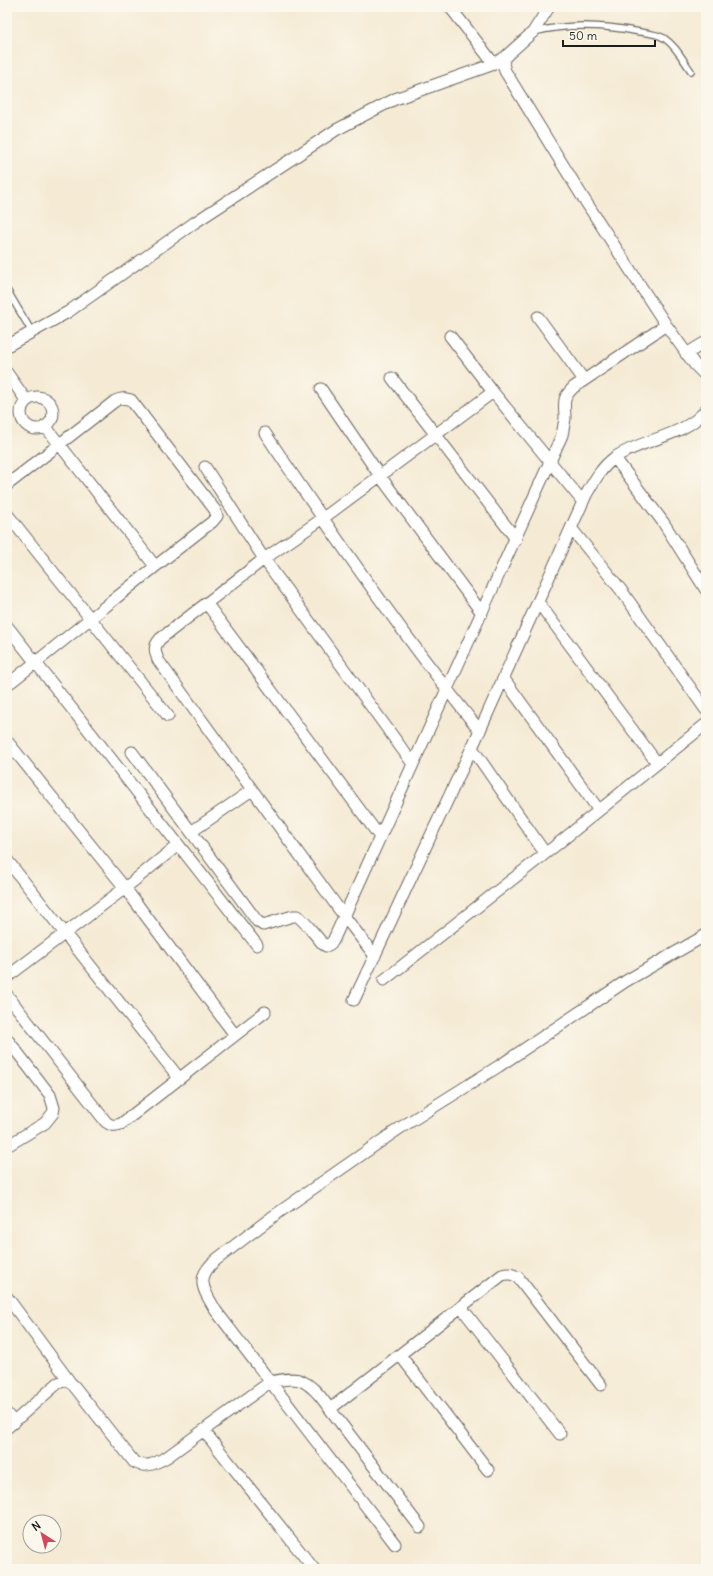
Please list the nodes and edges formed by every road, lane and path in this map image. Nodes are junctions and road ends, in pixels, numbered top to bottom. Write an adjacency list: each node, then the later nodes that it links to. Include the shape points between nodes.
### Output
1 (450, 7): 5 (street)
2 (549, 7): 3 (street)
3 (533, 32): 4 (street); 6 (lane, via 552,27 587,26 656,35 664,38 672,46)
4 (505, 57): 5 (street); 9 (street, via 504,71)
5 (494, 64): 10 (street, via 395,98 347,124 194,224 68,312)
6 (691, 71)
7 (7, 290): 10 (lane)
8 (538, 317): 18 (street)
9 (666, 325): 14 (street); 18 (street)
10 (32, 332): 13 (street)
11 (450, 336): 20 (street)
12 (706, 342): 14 (street)
13 (7, 346)
14 (686, 354): 16 (street)
15 (7, 373): 21 (street)
16 (706, 376)
17 (392, 378): 25 (street)
18 (584, 380): 28 (street, via 565,397 562,435)
19 (321, 389): 30 (street)
20 (493, 392): 25 (street); 28 (street)
21 (26, 400): 23 (street, via 21,409 22,420 35,429); 23 (street, via 37,396 43,397 52,406 52,417)
22 (706, 410): 27 (street, via 689,425)
23 (45, 426): 26 (street)
24 (265, 433): 34 (street)
25 (435, 435): 30 (street); 36 (street)
26 (60, 445): 31 (street); 38 (street); 38 (street, via 115,401 122,398 131,400 217,516)
27 (615, 458): 32 (street, via 598,475); 39 (street, via 662,522)
28 (550, 463): 32 (street); 36 (street)
29 (206, 467): 37 (street)
30 (380, 476): 34 (street); 42 (street)
31 (7, 485)
32 (583, 502): 35 (street)
33 (7, 514): 43 (street)
34 (322, 519): 37 (street); 48 (street)
35 (571, 528): 40 (street); 49 (street, via 621,590)
36 (516, 539): 42 (street)
37 (264, 559): 41 (street); 57 (street)
38 (155, 566): 43 (street)
39 (706, 590)
40 (538, 602): 46 (street); 56 (street)
41 (207, 604): 58 (street, via 160,639 155,651 158,660); 61 (street)
42 (482, 613): 48 (street)
43 (91, 619): 45 (street); 50 (street)
44 (7, 626): 45 (street)
45 (36, 662): 47 (street); 62 (street)
46 (504, 679): 52 (street); 59 (street)
47 (7, 685)
48 (447, 690): 52 (street); 57 (street)
49 (706, 710)
50 (168, 716)
51 (706, 724): 56 (street)
52 (480, 731): 54 (street)
53 (7, 741): 65 (street)
54 (472, 748): 63 (street); 70 (street)
55 (132, 752): 60 (street)
56 (657, 763): 59 (street)
57 (413, 764): 61 (street)
58 (252, 790): 60 (street); 66 (street)
59 (598, 809): 63 (street)
60 (191, 832): 66 (street, via 263,925 298,916 326,946 333,941)
61 (380, 837): 66 (street)
62 (178, 845): 65 (street); 69 (street)
63 (545, 853): 72 (street)
64 (7, 860): 67 (street)
65 (125, 888): 67 (street); 76 (street)
66 (344, 916): 70 (street)
67 (65, 933): 71 (street); 78 (street)
68 (706, 935): 84 (street, via 626,981 499,1066 400,1128 208,1266 202,1279 216,1311)
69 (257, 946)
70 (375, 956): 74 (street)
71 (7, 977)
72 (384, 980)
73 (7, 995): 78 (street, via 110,1125 121,1124)
74 (354, 1000)
75 (265, 1012): 76 (street)
76 (235, 1035): 78 (street)
77 (7, 1039): 79 (street, via 50,1096 54,1108 45,1123)
78 (179, 1078)
79 (7, 1146)
80 (7, 1297): 83 (street)
81 (461, 1307): 82 (street); 85 (street, via 502,1275 512,1274 518,1277); 89 (street)
82 (400, 1355): 86 (street); 90 (street)
83 (70, 1382): 87 (street, via 64,1380 58,1383); 88 (street, via 134,1462 140,1465 156,1463)
84 (270, 1382): 86 (street, via 290,1378 303,1380 315,1389); 88 (street); 92 (street)
85 (601, 1385)
86 (330, 1409): 91 (street)
87 (9, 1422)
88 (204, 1431): 93 (street)
89 (560, 1434)
90 (488, 1470)
91 (420, 1527)
92 (395, 1544)
93 (314, 1569)

